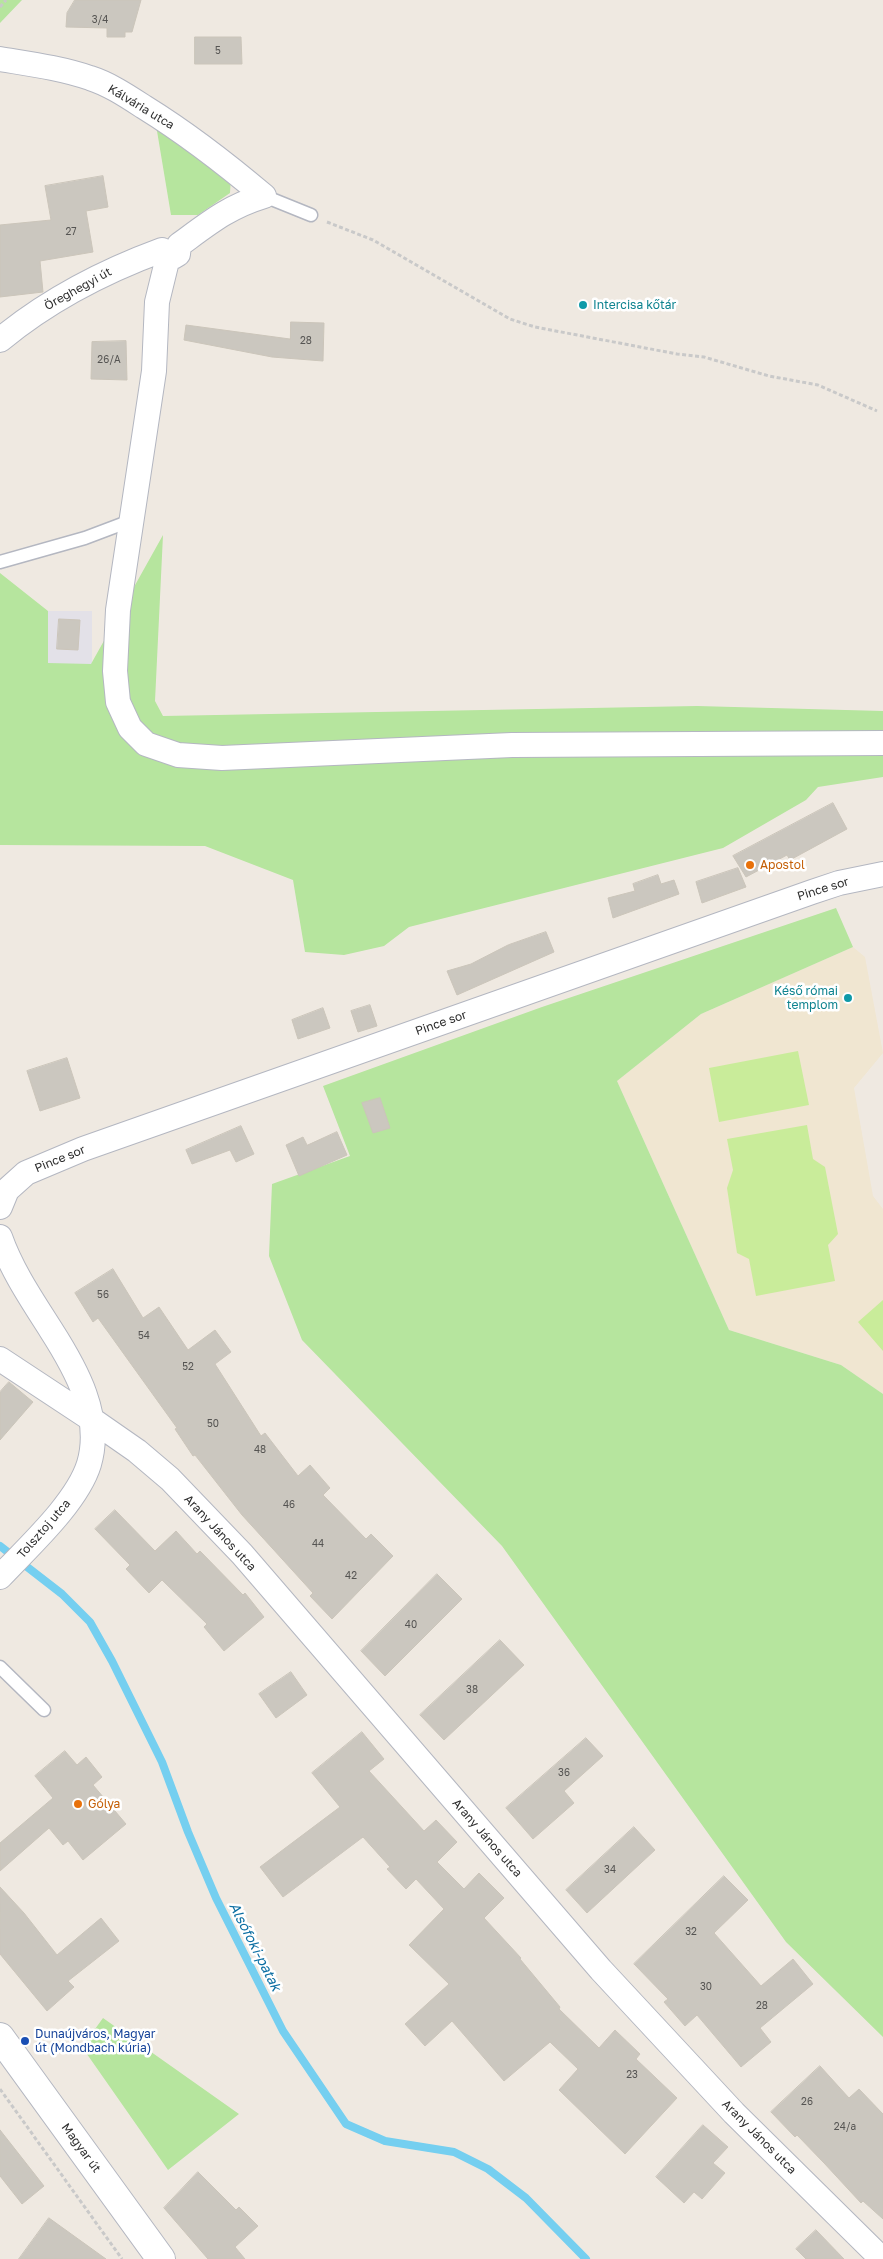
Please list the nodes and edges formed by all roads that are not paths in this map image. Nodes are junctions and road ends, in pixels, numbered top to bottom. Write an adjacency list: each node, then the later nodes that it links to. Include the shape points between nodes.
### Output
1 (0, 59): 2 (street, Kálvária utca, via 64,70 91,78 122,93 168,121)
2 (264, 196): 3 (lane); 4 (street, Öreghegyi út, via 214,218)
3 (311, 215)
4 (170, 251): 5 (street, Öreghegyi út, via 124,264 36,312); 6 (street, via 157,302 154,371)
5 (0, 340)
6 (130, 521): 7 (lane, via 85,538); 8 (street, via 114,671 118,702 130,728 146,744 178,756 302,756 512,745)
7 (0, 562)
8 (883, 743)
9 (883, 874): 10 (street, Pince sor, via 812,892 83,1149 26,1173)
10 (2, 1195)
11 (0, 1237): 13 (street, via 8,1261 66,1353 82,1386)
12 (0, 1359): 13 (street, Arany János utca)
13 (91, 1419): 14 (street, Tolsztoj utca, via 93,1436 89,1465 71,1498); 19 (street, Arany János utca, via 170,1479 242,1554 601,1970 734,2113)
14 (10, 1566)
15 (0, 1668): 16 (lane)
16 (44, 1710)
17 (0, 2037): 18 (street, Magyar út)
18 (161, 2259)
19 (882, 2259)

